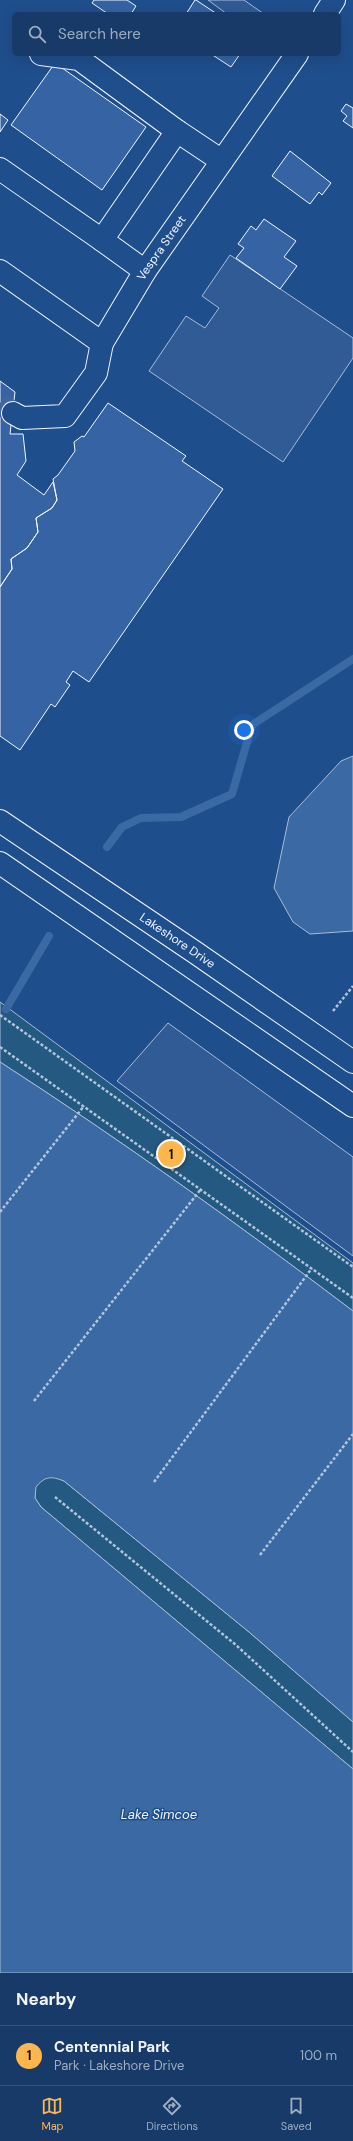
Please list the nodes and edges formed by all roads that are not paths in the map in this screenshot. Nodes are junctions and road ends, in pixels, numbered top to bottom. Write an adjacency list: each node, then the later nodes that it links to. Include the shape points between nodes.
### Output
1 (334, 0): 2 (main road)
2 (326, 12)
3 (56, 56): 5 (main road, via 79,59)
4 (296, 56): 6 (main road, Vespra Street)
5 (177, 131): 6 (main road); 8 (main road)
6 (222, 161): 10 (main road, Vespra Street)
7 (0, 169): 8 (main road)
8 (102, 240): 10 (main road)
9 (0, 271): 11 (main road)
10 (145, 271): 11 (main road, Vespra Street)
11 (102, 343): 12 (main road, Vespra Street, via 96,373 65,416 22,418)
12 (13, 413)
13 (0, 821): 15 (main road, Lakeshore Drive)
14 (0, 863): 16 (main road)
15 (353, 1062)
16 (353, 1106)

